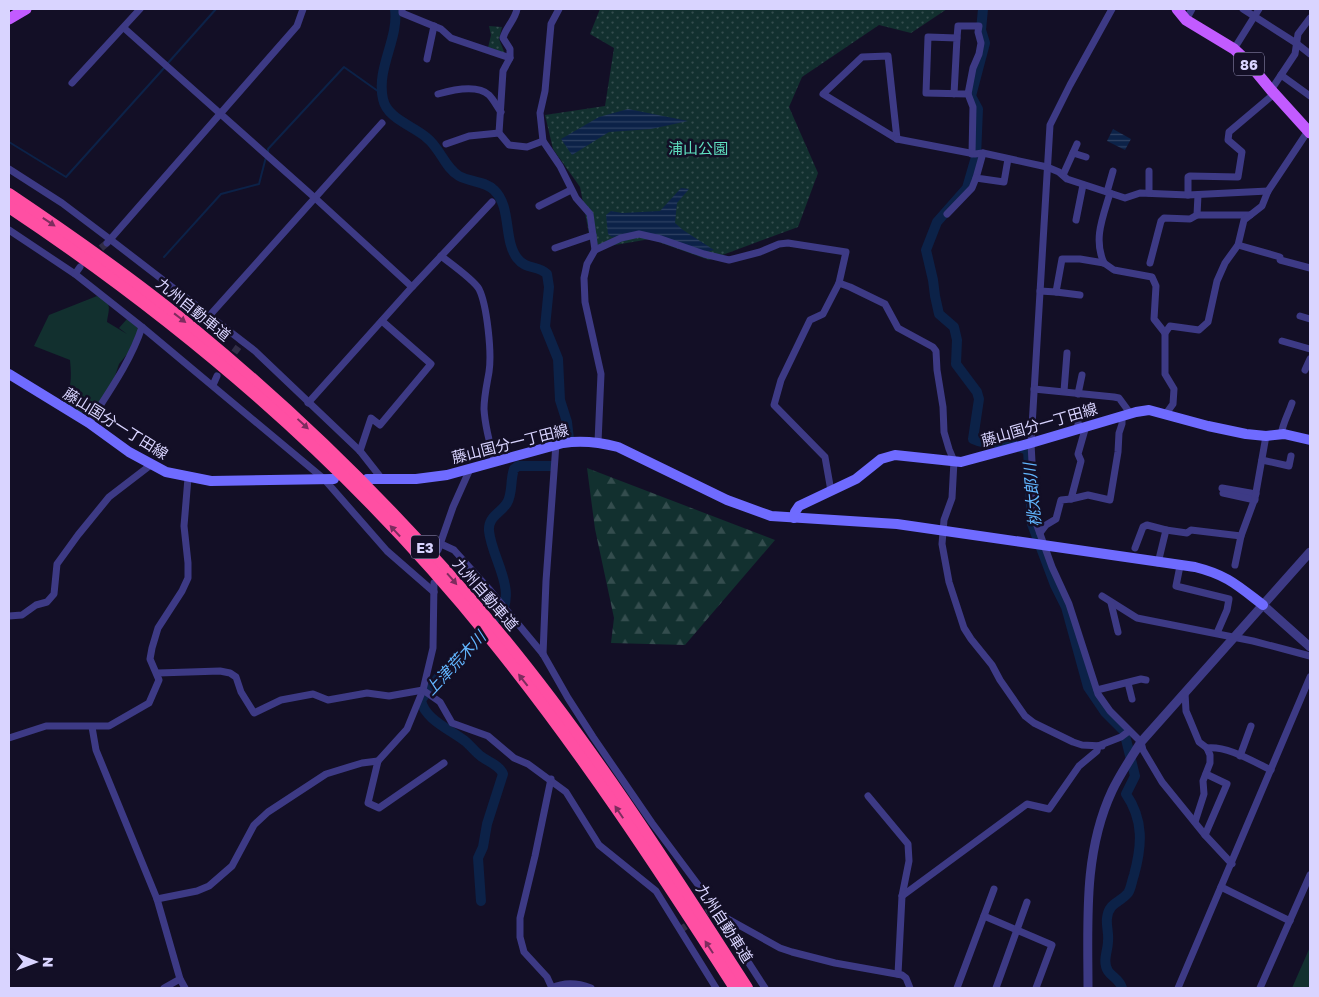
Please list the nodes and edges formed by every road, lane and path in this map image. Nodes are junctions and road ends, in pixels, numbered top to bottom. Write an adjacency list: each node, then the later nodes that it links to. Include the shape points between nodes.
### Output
1 (26, 9): 14 (main road)
2 (140, 9): 17 (street)
3 (303, 9): 32 (street, via 297,26)
4 (402, 9): 16 (street, via 402,14)
5 (518, 9): 22 (street, via 505,31)
6 (559, 9): 37 (street, via 552,24 540,113)
7 (1112, 9): 45 (street, via 1050,125)
8 (1176, 9): 15 (main road, 86)
9 (1192, 9): 15 (street)
10 (1243, 9): 12 (street)
11 (1260, 9): 12 (street)
12 (1255, 16): 19 (street); 20 (street)
13 (1310, 18): 19 (street, via 1298,34)
14 (9, 19)
15 (1186, 20): 20 (main road, 86)
16 (434, 26): 22 (street, via 451,38); 23 (street)
17 (124, 28): 25 (street); 32 (street)
18 (957, 38): 28 (street); 28 (street, via 928,37 926,93); 29 (street, via 958,26 979,26 981,43)
19 (1296, 43): 21 (street); 24 (street, via 1295,54)
20 (1234, 49): 26 (main road, 86)
21 (1308, 50)
22 (510, 58): 31 (street, via 503,72)
23 (428, 59)
24 (1280, 75): 26 (street); 30 (street)
25 (72, 83)
26 (1273, 92): 34 (main road, 86); 57 (street, via 1229,132 1228,140 1242,152 1238,177 1190,176)
27 (438, 94): 31 (street, via 479,90 489,94)
28 (954, 94): 29 (street)
29 (968, 94): 42 (street, via 973,107)
30 (1310, 96)
31 (502, 112): 35 (street)
32 (221, 114): 59 (street); 69 (street)
33 (382, 123): 59 (street)
34 (1309, 132): 53 (street)
35 (499, 133): 37 (street, via 509,145 526,147); 38 (street, via 469,136)
36 (897, 140): 36 (street, via 823,94 862,57 888,56); 42 (street)
37 (543, 141): 52 (street)
38 (446, 144)
39 (1077, 144): 40 (street)
40 (1073, 152): 43 (street); 49 (street)
41 (984, 153): 42 (street); 44 (street); 50 (street)
42 (972, 154)
43 (1086, 157)
44 (1008, 158): 45 (street); 50 (street, via 1004,182)
45 (1047, 167): 49 (street); 81 (street)
46 (9, 169): 69 (street, via 62,204)
47 (1113, 171): 54 (street)
48 (1149, 171): 55 (street)
49 (1063, 176): 51 (street)
50 (976, 178): 63 (street, via 967,194)
51 (1083, 185): 54 (street); 66 (street)
52 (571, 190): 61 (street); 68 (street, via 590,214)
53 (1268, 191): 58 (street); 65 (street, via 1262,206)
54 (1108, 192): 55 (street, via 1125,198); 74 (street, via 1098,247)
55 (1149, 193): 57 (street)
56 (9, 194): 196 (highway, 九州自動車道 / E3, one-way to 196, via 123,274 208,341 332,452 419,542 496,630 591,753 673,872)
57 (1188, 195): 58 (street)
58 (1198, 195): 64 (street)
59 (315, 198): 80 (street); 84 (street)
60 (492, 202): 73 (street)
61 (539, 206)
62 (9, 207): 195 (highway, 九州自動車道 / E3, one-way to 62, via 635,835 533,692 412,548 318,452 188,338 72,249)
63 (947, 214)
64 (1197, 215): 65 (street); 75 (street, via 1190,219 1164,218 1161,221)
65 (1251, 215): 70 (street, via 1244,220)
66 (1076, 220)
67 (9, 230): 78 (street)
68 (593, 235): 71 (street); 72 (street)
69 (109, 241): 84 (street)
70 (1238, 245): 77 (street); 89 (street, via 1217,281 1208,322 1199,330 1170,326)
71 (554, 248)
72 (595, 250): 79 (street, via 639,234 729,260 779,244 797,244 846,252); 112 (street, via 584,278 584,302 601,374)
73 (441, 256): 80 (street); 119 (street, via 478,287 482,301 490,349 484,410)
74 (1104, 263): 82 (street, via 1062,259); 89 (street, via 1114,270 1152,278 1156,286 1154,319)
75 (1150, 263)
76 (80, 267): 78 (street)
77 (1310, 268)
78 (75, 274): 88 (street)
79 (839, 283): 118 (street, via 885,304 898,328 933,346 944,407 944,432); 127 (street, via 823,314 810,320 780,380 774,405 825,457)
80 (412, 287): 87 (street)
81 (1040, 291): 82 (street); 99 (street)
82 (1056, 292): 83 (street)
83 (1080, 294)
84 (210, 315): 102 (street, via 256,351)
85 (1300, 316): 86 (street)
86 (1310, 319)
87 (382, 321): 102 (street); 115 (street, via 431,364 380,425 371,418)
88 (142, 327): 98 (street); 107 (street, via 138,341)
89 (1164, 332): 106 (street, via 1165,374 1174,389 1173,404)
90 (1282, 341): 91 (street)
91 (1310, 349)
92 (1066, 353): 100 (street)
93 (1310, 359): 94 (street)
94 (1306, 370)
95 (9, 374): 107 (main road, 藤山国分一丁田線)
96 (1082, 375): 101 (street)
97 (217, 376): 98 (street)
98 (213, 385): 123 (street)
99 (1034, 389): 100 (street); 113 (street)
100 (1064, 391): 101 (street)
101 (1078, 394): 105 (street, via 1119,398)
102 (308, 403): 115 (street)
103 (1292, 403): 109 (street, via 1283,421)
104 (1080, 412): 108 (street)
105 (1126, 415): 106 (main road, 藤山国分一丁田線, via 1149,410); 108 (main road, 藤山国分一丁田線); 129 (street, via 1119,433 1110,500 1088,495)
106 (1165, 415): 110 (main road, 藤山国分一丁田線)
107 (88, 423): 120 (main road, 藤山国分一丁田線)
108 (1082, 428): 113 (main road, 藤山国分一丁田線); 129 (street, via 1078,454 1081,461)
109 (1281, 435): 110 (main road, 藤山国分一丁田線); 111 (main road, 藤山国分一丁田線)
110 (1266, 436): 117 (street)
111 (1310, 440)
112 (598, 442): 114 (main road, 藤山国分一丁田線); 130 (main road, 藤山国分一丁田線, via 633,453 753,511)
113 (1031, 443): 118 (main road, 藤山国分一丁田線, via 975,459); 133 (street, via 1035,520)
114 (556, 444): 119 (main road, 藤山国分一丁田線); 151 (street)
115 (360, 451): 125 (street)
116 (1291, 456): 117 (street, via 1288,466)
117 (1262, 460): 128 (street)
118 (954, 461): 127 (main road, 藤山国分一丁田線, via 895,455 881,459 856,478); 131 (street, via 952,498)
119 (495, 462): 121 (main road, 藤山国分一丁田線)
120 (152, 464): 122 (main road, 藤山国分一丁田線); 146 (street, via 109,497 78,535 57,564 54,594 47,602 22,615)
121 (470, 469): 125 (main road, 藤山国分一丁田線, via 430,478); 151 (street, via 439,547 454,550)
122 (188, 478): 123 (main road, 藤山国分一丁田線, via 211,481); 153 (street, via 184,526 188,578 158,628 150,659)
123 (329, 479): 142 (street, via 387,551)
124 (367, 479): 125 (main road, 藤山国分一丁田線)
125 (382, 479)
126 (1222, 490): 128 (street)
127 (831, 491): 130 (main road, 藤山国分一丁田線, via 799,506)
128 (1255, 497): 134 (street)
129 (1071, 499): 133 (street, via 1061,500 1056,519)
130 (794, 518): 131 (main road, 藤山国分一丁田線)
131 (942, 530): 135 (main road, 藤山国分一丁田線); 166 (street, via 949,582 964,628 1020,710 1034,723 1073,742)
132 (1166, 530): 134 (street); 136 (street, via 1147,525 1143,527); 138 (street)
133 (1040, 533): 135 (street)
134 (1241, 536): 139 (street)
135 (1044, 546): 138 (main road, 藤山国分一丁田線); 158 (street, via 1069,604)
136 (1135, 548)
137 (1310, 552): 145 (street)
138 (1158, 563): 140 (main road, 藤山国分一丁田線)
139 (1235, 564)
140 (1180, 566): 145 (main road, 藤山国分一丁田線, via 1223,576); 148 (street, via 1176,586 1229,599)
141 (434, 583): 142 (street)
142 (434, 592): 157 (street, via 433,648)
143 (1102, 596): 144 (street)
144 (1111, 603): 147 (street); 148 (street, via 1137,618)
145 (1263, 605): 149 (street); 150 (street)
146 (9, 616)
147 (1118, 632)
148 (1217, 633): 149 (street)
149 (1235, 637): 152 (street); 159 (street)
150 (1310, 647)
151 (543, 654): 184 (street, via 593,737)
152 (1310, 656)
153 (158, 674): 157 (street, via 230,673 236,678 254,713 281,700 313,694 328,700 367,693 389,696); 162 (street, via 160,680 149,702 109,726)
154 (1310, 677): 171 (street)
155 (1146, 680): 156 (street)
156 (1128, 682): 158 (street); 160 (street)
157 (424, 690): 169 (street, via 407,729); 173 (street, via 440,702 452,722 488,736 514,758)
158 (1097, 690): 163 (street, via 1110,711)
159 (1185, 693): 165 (street); 167 (street, via 1186,711 1199,742)
160 (1132, 699)
161 (1251, 726): 168 (street)
162 (92, 727): 164 (street, via 46,726); 182 (street, via 96,750)
163 (1129, 731): 165 (street); 166 (street)
164 (9, 738)
165 (1141, 742): 175 (street, via 1162,782); 202 (street, via 1111,793 1095,840 1090,881)
166 (1102, 746): 181 (street, via 1098,746 1079,766 1049,809 1027,804)
167 (1207, 748): 168 (street, via 1216,747); 172 (street, via 1210,763)
168 (1240, 756): 171 (street)
169 (378, 761): 170 (street, via 368,803 379,808); 182 (street, via 326,774 268,812 254,825 232,866 209,886)
170 (444, 763)
171 (1271, 770): 177 (street)
172 (1206, 774): 175 (street, via 1204,794); 176 (street, via 1227,784)
173 (551, 779): 192 (street, via 520,918 520,937 524,952 547,977); 194 (street, via 566,792 599,846 656,891)
174 (868, 796): 181 (street, via 908,844 909,861)
175 (1194, 822): 176 (street)
176 (1205, 834): 177 (street)
177 (1232, 864): 179 (street)
178 (1310, 875): 186 (street)
179 (1221, 888): 186 (street); 203 (street)
180 (994, 889): 185 (street)
181 (902, 896): 188 (street)
182 (157, 899): 189 (street)
183 (1027, 902): 187 (street)
184 (713, 911): 188 (street, via 780,948 835,964); 197 (street)
185 (984, 916): 187 (street); 199 (street)
186 (1290, 921): 204 (street)
187 (1017, 930): 200 (street); 201 (street, via 1052,945)
188 (898, 974): 198 (street, via 906,978)
189 (180, 979): 190 (street); 191 (street)
190 (164, 988)
191 (185, 988)
192 (552, 988): 193 (street, via 562,984)
193 (591, 988)
194 (716, 988)
195 (735, 988)
196 (747, 988)
197 (765, 988)
198 (910, 988)
199 (957, 988)
200 (996, 988)
201 (1036, 988)
202 (1088, 988)
203 (1178, 988)
204 (1260, 988)

